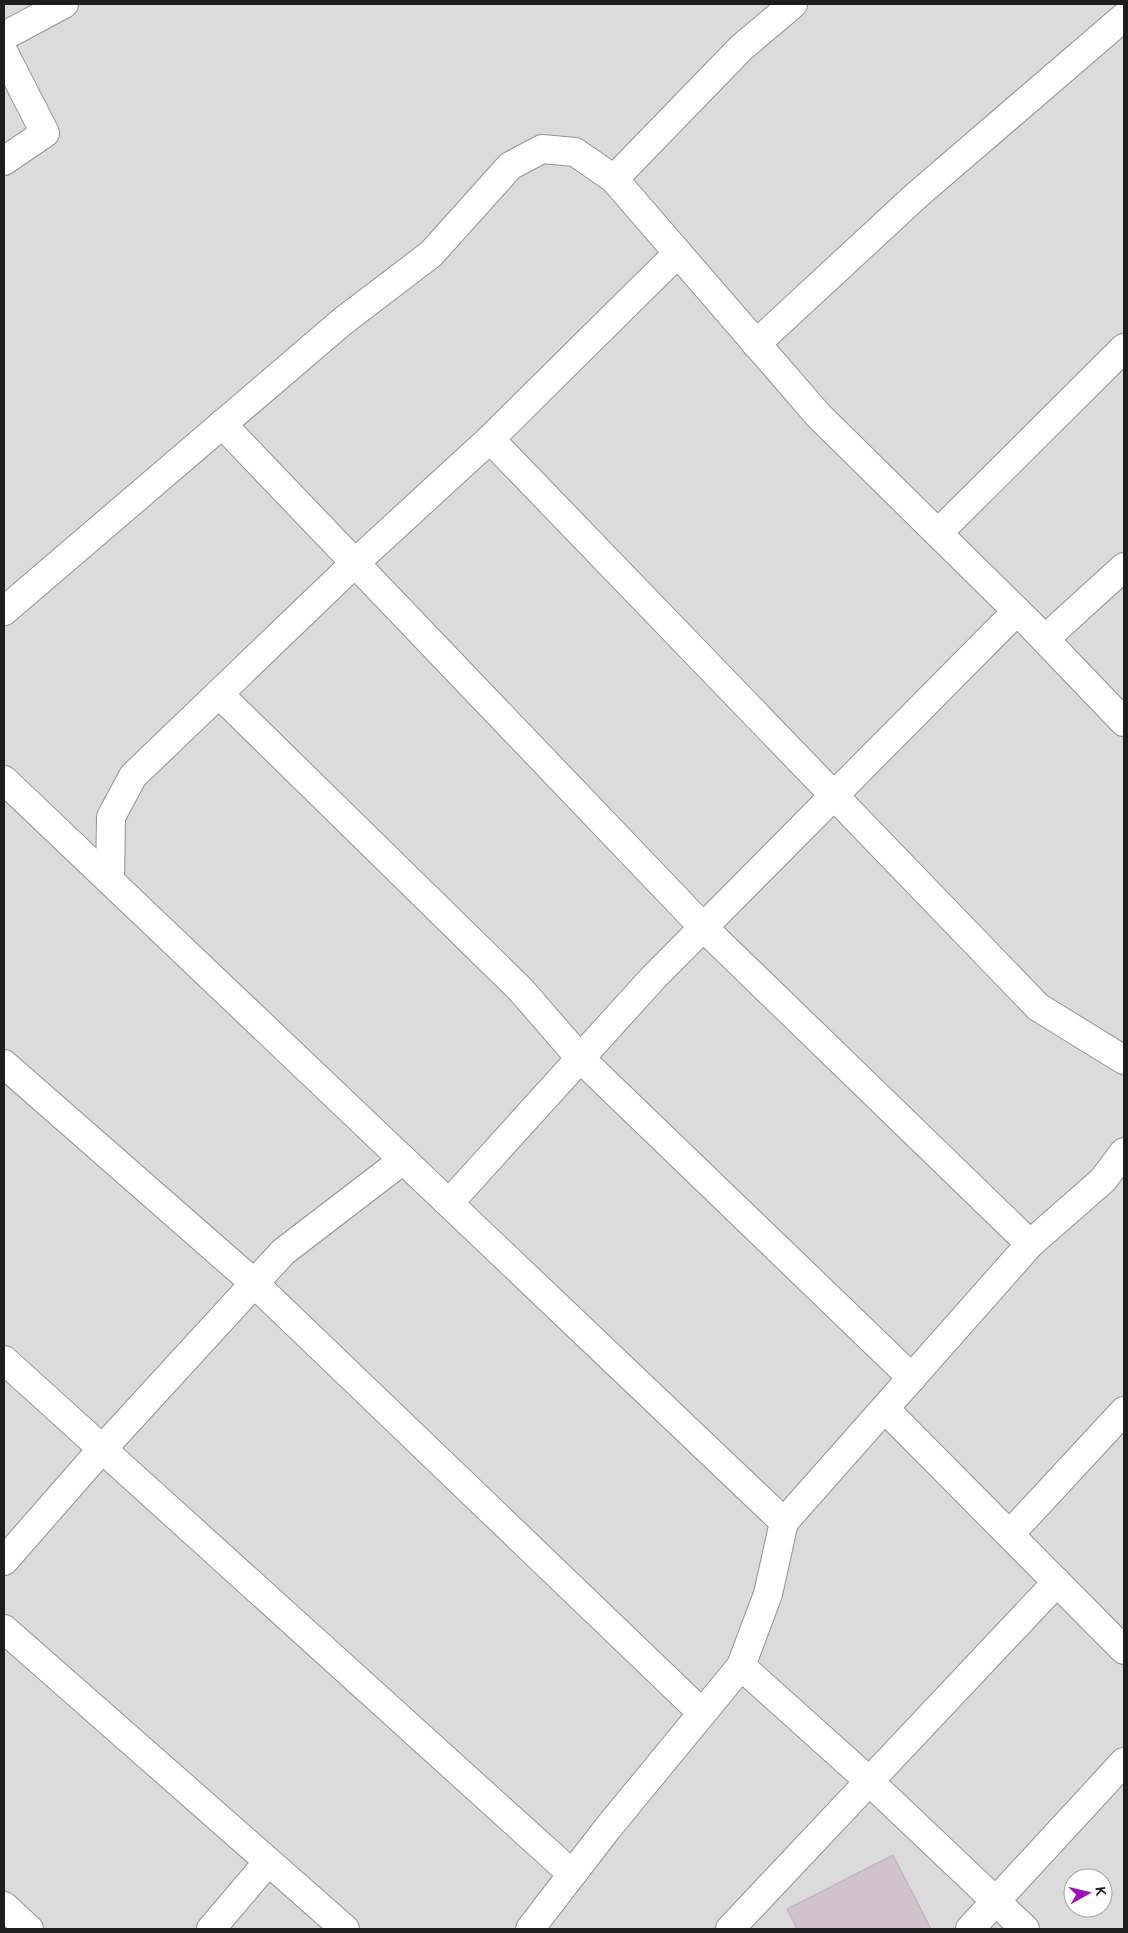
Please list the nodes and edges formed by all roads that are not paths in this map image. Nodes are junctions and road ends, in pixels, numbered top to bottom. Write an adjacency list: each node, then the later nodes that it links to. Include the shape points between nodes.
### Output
1 (64, 4): 4 (street)
2 (793, 4): 7 (street, via 741,48)
3 (1124, 17): 9 (street, via 917,195)
4 (4, 36)
5 (4, 53): 6 (street, via 44,133)
6 (4, 162)
7 (614, 179): 8 (street); 11 (street, via 575,152 542,149 510,166 431,254 343,321)
8 (678, 253): 9 (street); 12 (street)
9 (756, 344): 13 (street, via 818,414)
10 (1124, 348): 13 (street)
11 (222, 424): 14 (street); 16 (street)
12 (490, 439): 14 (street); 22 (street)
13 (938, 533): 17 (street)
14 (355, 563): 19 (street); 24 (street)
15 (1124, 567): 18 (street)
16 (4, 611)
17 (1017, 611): 18 (street); 22 (street)
18 (1045, 639): 20 (street)
19 (219, 694): 23 (street, via 133,776 111,818); 25 (street, via 521,990)
20 (1124, 722)
21 (4, 780): 23 (street)
22 (834, 795): 24 (street); 26 (street, via 1038,1006)
23 (110, 882): 29 (street)
24 (703, 927): 25 (street); 31 (street)
25 (580, 1058): 30 (street); 34 (street)
26 (1124, 1060)
27 (4, 1064): 32 (street)
28 (1124, 1152): 31 (street, via 1102,1180)
29 (403, 1160): 30 (street); 32 (street, via 283,1252)
30 (449, 1203): 38 (street)
31 (1030, 1244): 34 (street)
32 (254, 1283): 37 (street); 45 (street)
33 (4, 1360): 37 (street)
34 (912, 1378): 35 (street)
35 (885, 1408): 38 (street); 39 (street)
36 (1124, 1411): 39 (street)
37 (103, 1448): 40 (street); 49 (street)
38 (784, 1522): 44 (street, via 768,1594)
39 (1010, 1534): 41 (street)
40 (4, 1561)
41 (1057, 1582): 43 (street); 47 (street)
42 (4, 1629): 48 (street)
43 (1124, 1650)
44 (740, 1666): 45 (street); 47 (street)
45 (702, 1713): 49 (street)
46 (1124, 1762): 50 (street)
47 (869, 1781): 50 (street); 56 (street)
48 (268, 1862): 53 (street); 54 (street)
49 (572, 1874): 55 (street)
50 (996, 1901): 57 (street); 58 (street)
51 (4, 1906): 52 (street)
52 (29, 1929)
53 (212, 1929)
54 (345, 1929)
55 (530, 1929)
56 (730, 1929)
57 (970, 1929)
58 (1025, 1929)

